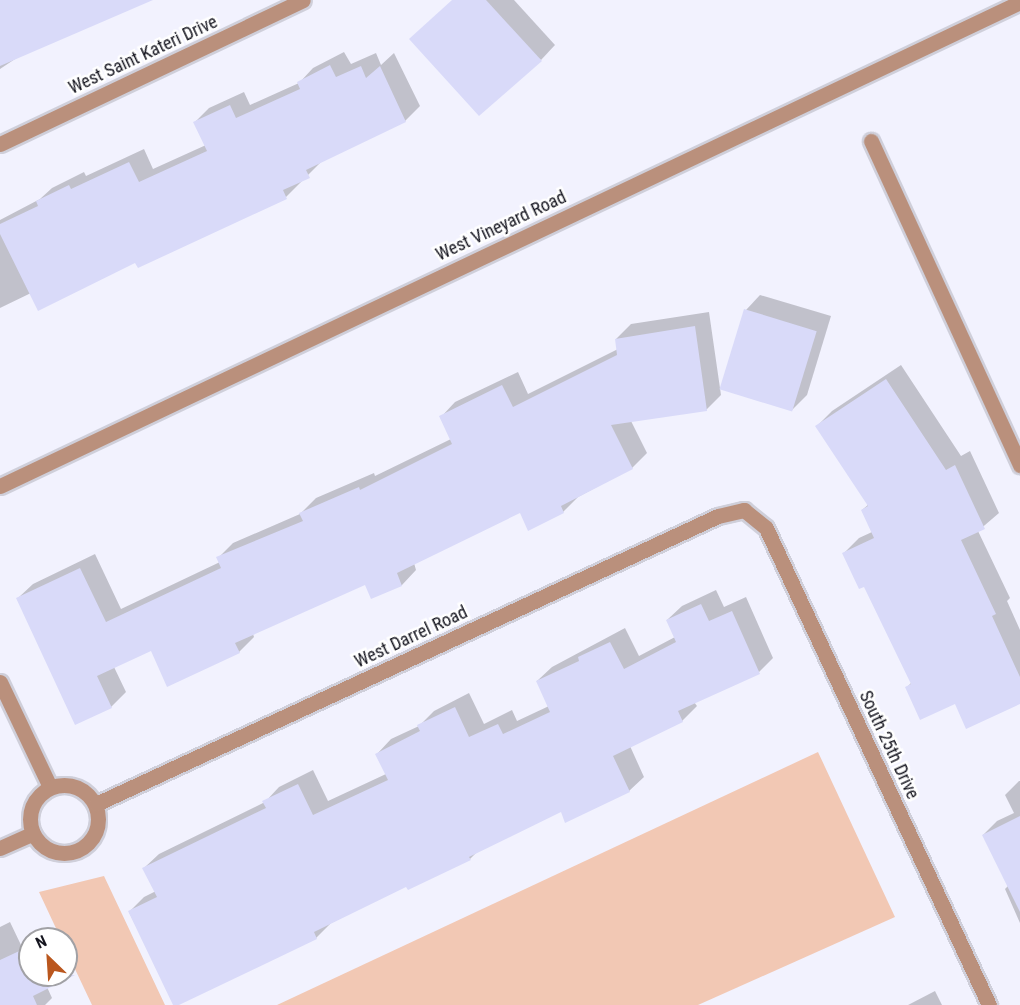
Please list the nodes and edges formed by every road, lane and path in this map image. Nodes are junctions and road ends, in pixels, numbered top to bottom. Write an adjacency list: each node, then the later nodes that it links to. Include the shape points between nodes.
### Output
1 (303, 0): 4 (street, West Saint Kateri Drive)
2 (1020, 2): 6 (street, West Vineyard Road)
3 (871, 141): 5 (street)
4 (0, 144)
5 (1020, 465)
6 (0, 486)
7 (744, 510): 10 (street, West Darrel Road, via 718,516); 13 (street, South 25th Drive, via 766,528)
8 (0, 682): 9 (street)
9 (50, 787): 10 (street, via 73,785); 11 (street, via 33,803 29,818)
10 (96, 804): 11 (street, via 99,819 95,835 85,847 71,853 56,853 42,846)
11 (33, 833): 12 (street)
12 (0, 848)
13 (989, 1005)

